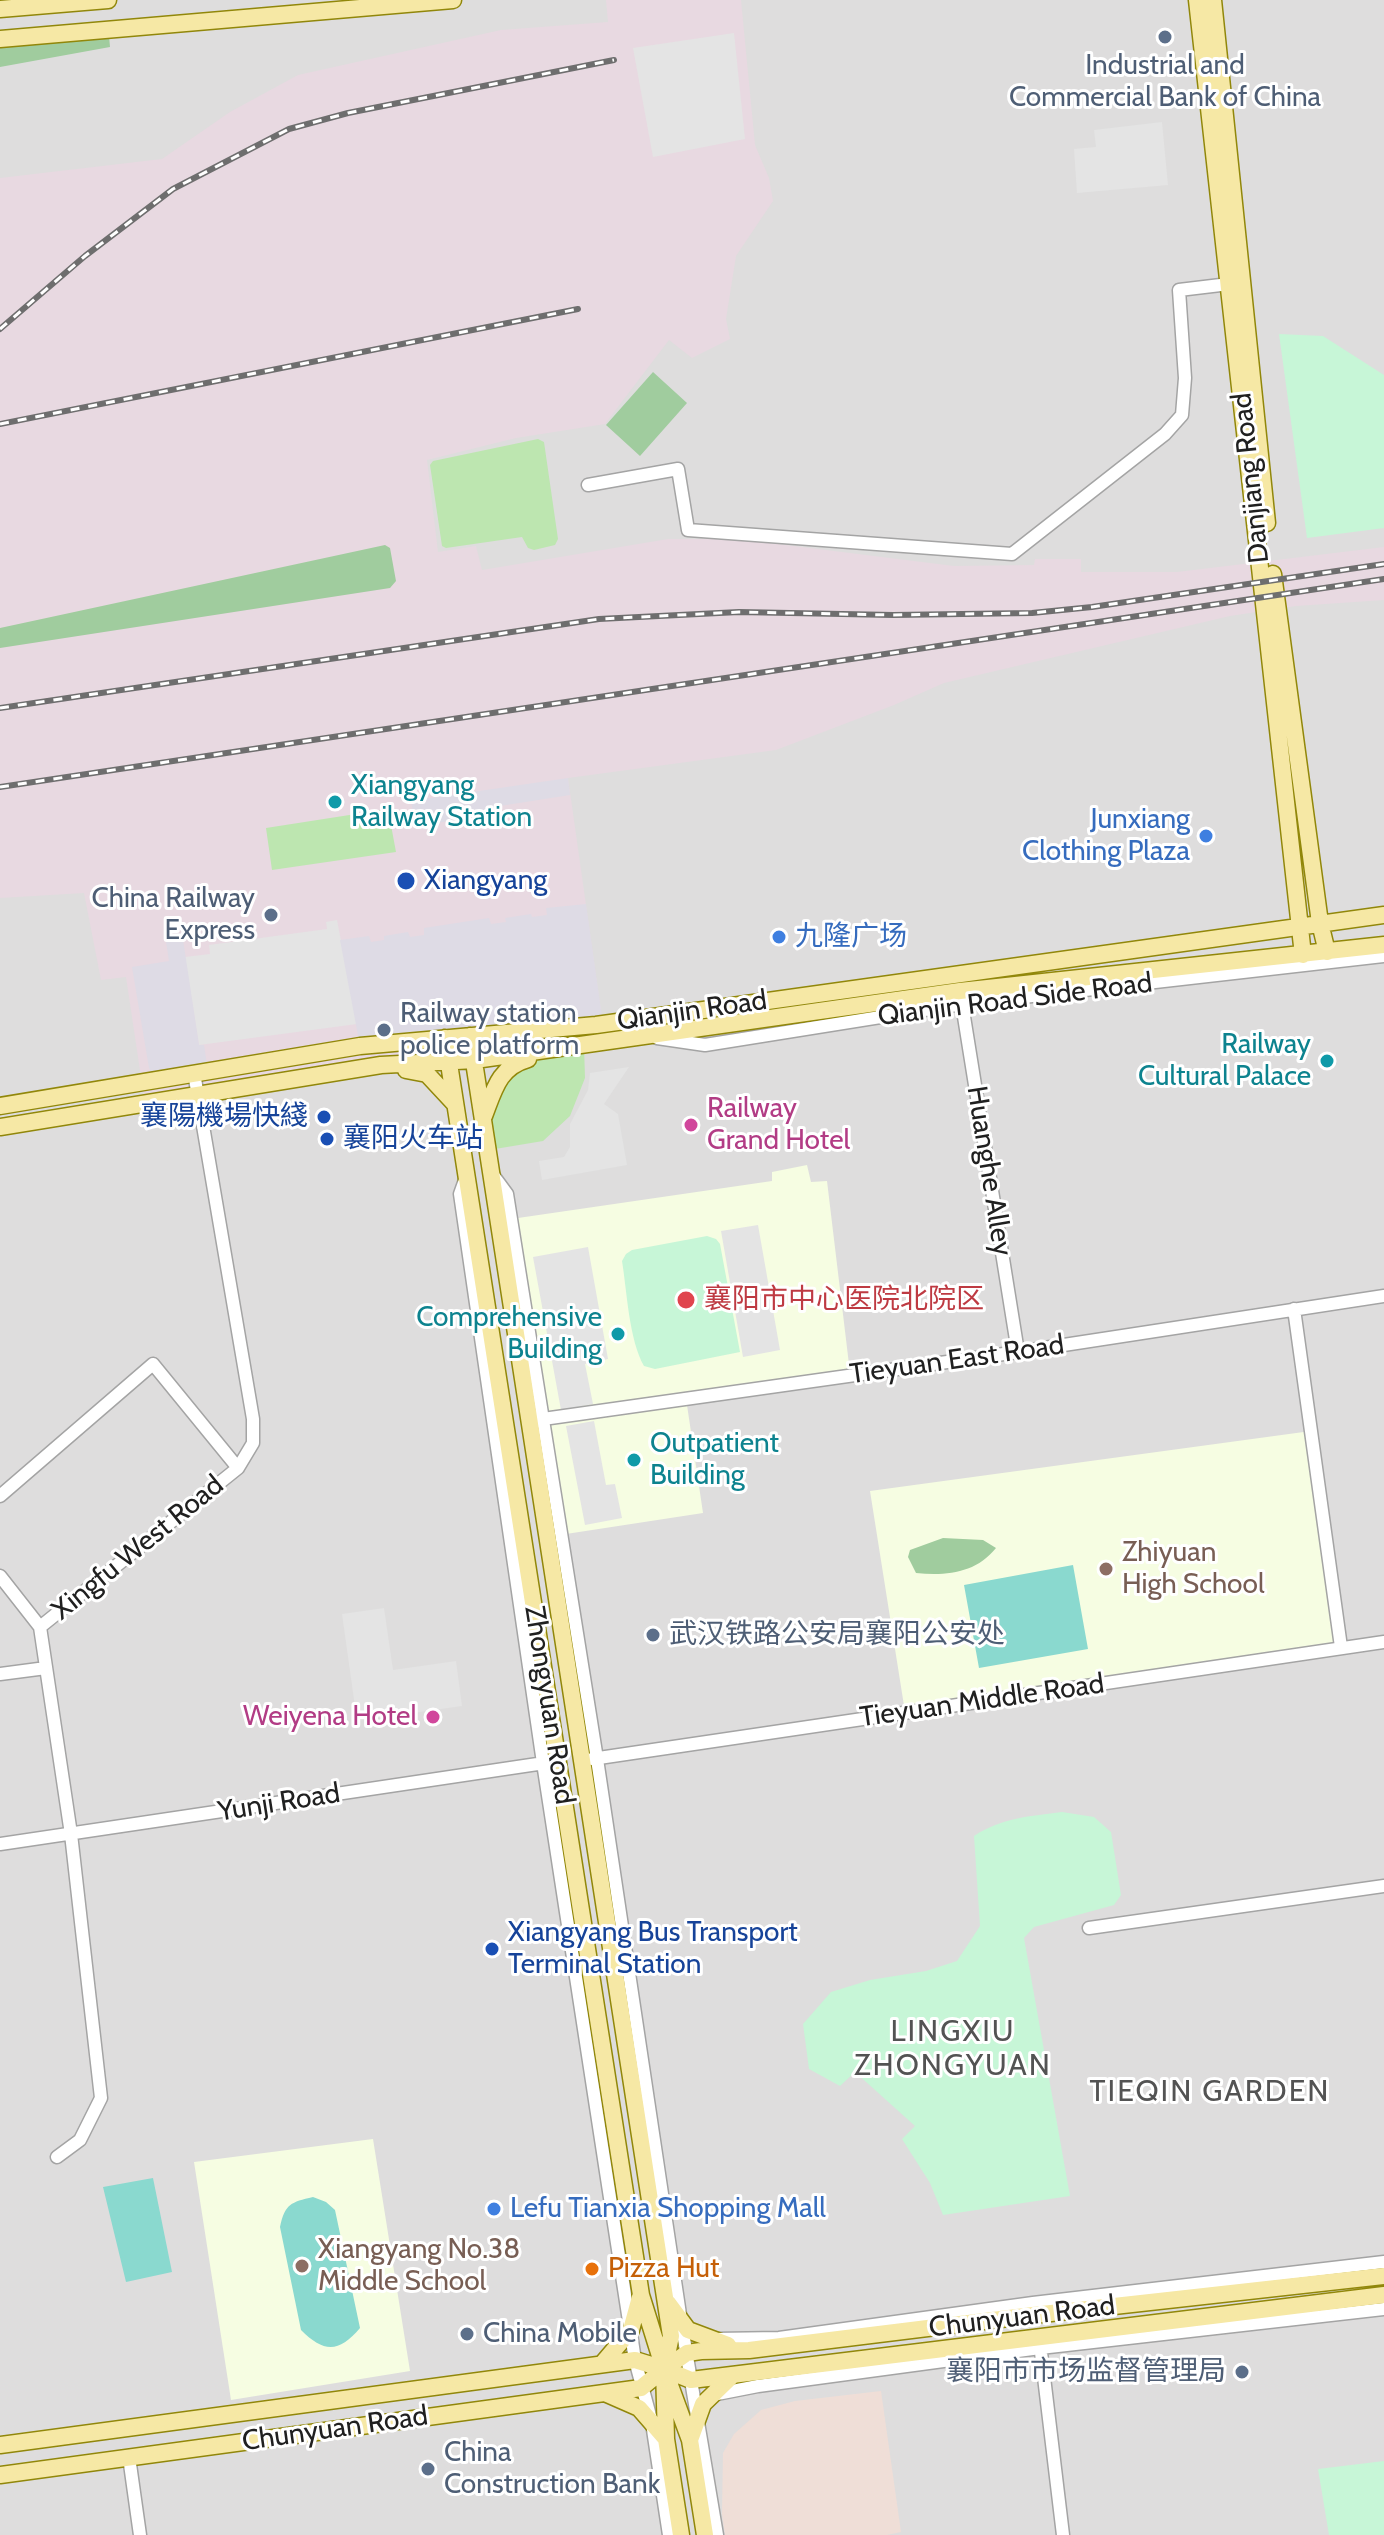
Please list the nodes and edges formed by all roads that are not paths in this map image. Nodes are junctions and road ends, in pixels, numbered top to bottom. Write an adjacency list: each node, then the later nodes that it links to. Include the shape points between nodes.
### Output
1 (108, 0): 5 (main road)
2 (453, 0): 6 (main road)
3 (1197, 0): 7 (main road, Danjiang Road)
4 (1213, 0): 10 (main road, Danjiang Road, via 1272,569)
5 (0, 9)
6 (0, 39)
7 (1229, 284): 8 (street, via 1179,290 1182,415 1012,554 688,530 678,469); 11 (main road, Danjiang Road)
8 (588, 485)
9 (1384, 915): 10 (main road, Qianjin Road)
10 (1320, 923): 11 (main road, Qianjin Road); 13 (main road, Danjiang Road)
11 (1299, 926): 15 (main road, Danjiang Road); 17 (main road, Qianjin Road, via 596,1025)
12 (1384, 945): 13 (main road, Qianjin Road); 14 (street)
13 (1327, 952): 15 (main road, Qianjin Road)
14 (1384, 954): 16 (street, Qianjin Road Side Road)
15 (1303, 955): 16 (main road, Qianjin Road)
16 (961, 997): 19 (main road, Qianjin Road); 31 (street, Huanghe Alley)
17 (470, 1036): 18 (main road, Qianjin Road); 20 (main road, Zhongyuan Road)
18 (445, 1038): 21 (main road, Zhongyuan Road); 23 (main road, Qianjin Road)
19 (563, 1049): 20 (main road, Qianjin Road); 27 (main road, via 514,1063 496,1083)
20 (475, 1060): 21 (main road, Qianjin Road); 27 (main road, Zhongyuan Road)
21 (448, 1062): 22 (main road, Qianjin Road); 25 (main road, Zhongyuan Road)
22 (381, 1065): 24 (main road, Qianjin Road); 25 (main road, via 427,1074)
23 (194, 1073): 24 (street, Xingfu West Road); 26 (main road, Qianjin Road)
24 (197, 1095): 28 (main road, Qianjin Road); 33 (street, Xingfu West Road, via 253,1419 253,1443)
25 (455, 1104): 42 (main road, Zhongyuan Road)
26 (0, 1106)
27 (484, 1118): 32 (main road, Zhongyuan Road)
28 (0, 1127)
29 (1384, 1296): 30 (street, Tieyuan East Road)
30 (1294, 1309): 31 (street, Tieyuan East Road); 38 (street)
31 (1018, 1352): 32 (street, Tieyuan East Road)
32 (535, 1420): 41 (main road, Zhongyuan Road)
33 (238, 1468): 34 (street, via 153,1364); 36 (street, Xingfu West Road)
34 (0, 1496)
35 (0, 1576): 36 (street)
36 (40, 1627): 39 (street, Xingfu West Road)
37 (1384, 1642): 38 (street, Tieyuan Middle Road)
38 (1341, 1647): 41 (street, Tieyuan Middle Road)
39 (46, 1668): 40 (street); 43 (street, Xingfu West Road)
40 (0, 1674)
41 (589, 1760): 52 (main road, Zhongyuan Road); 54 (street)
42 (550, 1762): 43 (street, Yunji Road); 50 (main road, Zhongyuan Road); 55 (street)
43 (71, 1834): 44 (street, Yunji Road); 47 (street, Xingfu West Road, via 101,2098 80,2140)
44 (0, 1844)
45 (1384, 1886): 46 (street)
46 (1089, 1928)
47 (57, 2157)
48 (1384, 2262): 56 (street, via 779,2338)
49 (1384, 2276): 58 (main road, Chunyuan Road)
50 (641, 2295): 55 (main road); 62 (main road, Zhongyuan Road)
51 (1384, 2295): 57 (main road, Chunyuan Road)
52 (665, 2299): 54 (main road); 62 (main road, Zhongyuan Road, via 671,2336)
53 (1384, 2309): 57 (street)
54 (681, 2321): 56 (main road); 59 (street)
55 (631, 2330): 60 (street); 61 (main road)
56 (707, 2339): 58 (main road)
57 (1039, 2342): 63 (main road, Chunyuan Road); 67 (street); 80 (street)
58 (749, 2350): 59 (main road, Chunyuan Road)
59 (687, 2353): 62 (main road); 64 (street)
60 (635, 2360): 61 (main road, Chunyuan Road); 62 (main road, Chunyuan Road); 65 (street)
61 (602, 2364): 72 (main road, Chunyuan Road)
62 (664, 2369): 64 (main road, Chunyuan Road); 65 (main road); 70 (main road, Zhongyuan Road); 71 (main road, Zhongyuan Road)
63 (733, 2375): 64 (main road, Chunyuan Road); 67 (main road)
64 (691, 2380): 68 (street)
65 (641, 2388): 66 (main road, Chunyuan Road); 69 (street)
66 (605, 2393): 69 (main road, via 639,2408); 73 (main road, Chunyuan Road)
67 (712, 2395): 68 (main road)
68 (699, 2415): 71 (main road); 79 (street)
69 (652, 2423): 70 (main road); 76 (street)
70 (666, 2439): 77 (main road, Zhongyuan Road)
71 (690, 2440): 78 (main road, Zhongyuan Road)
72 (0, 2445)
73 (129, 2457): 74 (main road, Chunyuan Road); 75 (street)
74 (0, 2475)
75 (140, 2535)
76 (669, 2535)
77 (681, 2535)
78 (705, 2535)
79 (717, 2535)
80 (1063, 2535)

